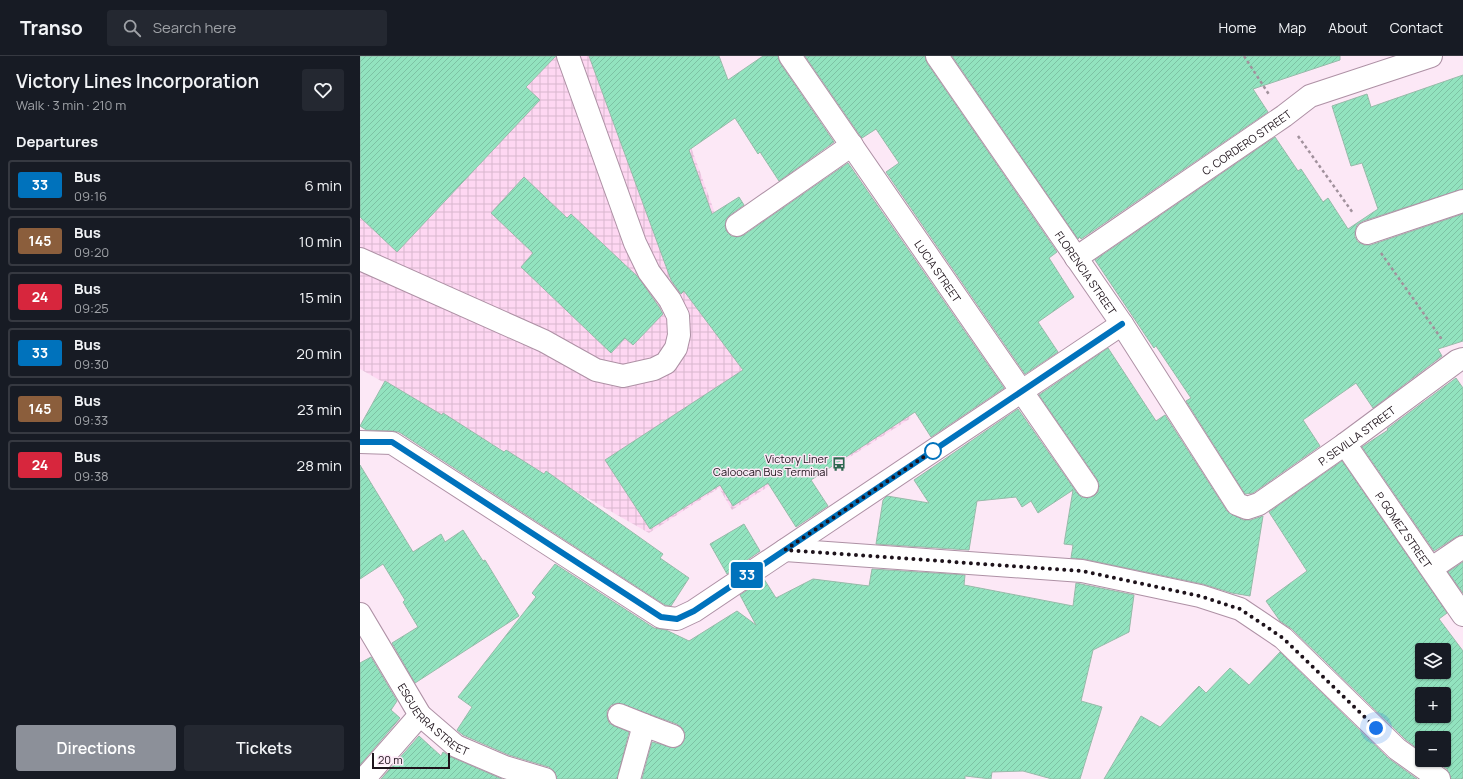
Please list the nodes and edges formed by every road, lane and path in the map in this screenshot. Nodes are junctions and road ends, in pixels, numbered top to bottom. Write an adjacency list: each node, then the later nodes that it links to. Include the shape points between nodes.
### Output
1 (568, 56): 12 (street, via 635,243 648,272 670,300 678,316 679,335 676,348 666,362 654,369 623,376 596,370 544,341)
2 (790, 56): 7 (street, LUCIA STREET)
3 (937, 56): 11 (street, FLORENCIA STREET)
4 (1244, 56): 6 (path)
5 (1431, 56): 6 (street, C. CORDERO STREET, via 1310,96)
6 (1284, 116): 11 (street, C. CORDERO STREET)
7 (852, 145): 9 (street); 15 (street, LUCIA STREET)
8 (1463, 201): 10 (street)
9 (737, 225)
10 (1367, 233)
11 (1076, 258): 13 (street, FLORENCIA STREET)
12 (360, 259)
13 (1122, 324): 15 (street); 19 (street, FLORENCIA STREET, via 1237,504)
14 (1463, 359): 17 (street, P. SEVILLA STREET)
15 (1022, 391): 18 (street, LUCIA STREET); 21 (street)
16 (360, 442): 21 (street, via 392,442 661,617 677,619 694,611)
17 (1345, 444): 19 (street, P. SEVILLA STREET, via 1259,504); 22 (street, P. GOMEZ STREET)
18 (1087, 486)
19 (1247, 508)
20 (1463, 547): 22 (street)
21 (785, 550): 32 (street, via 1082,571 1200,596 1240,609 1283,638 1397,749)
22 (1432, 568): 24 (street, P. GOMEZ STREET)
23 (360, 614): 25 (street, ESGUERRA STREET)
24 (1463, 615)
25 (420, 715): 29 (street); 30 (street, ESGUERRA STREET, via 456,746 505,767)
26 (619, 715): 27 (street)
27 (644, 725): 28 (street); 31 (street)
28 (673, 736)
29 (364, 779)
30 (545, 779)
31 (629, 779)
32 (1439, 779)

